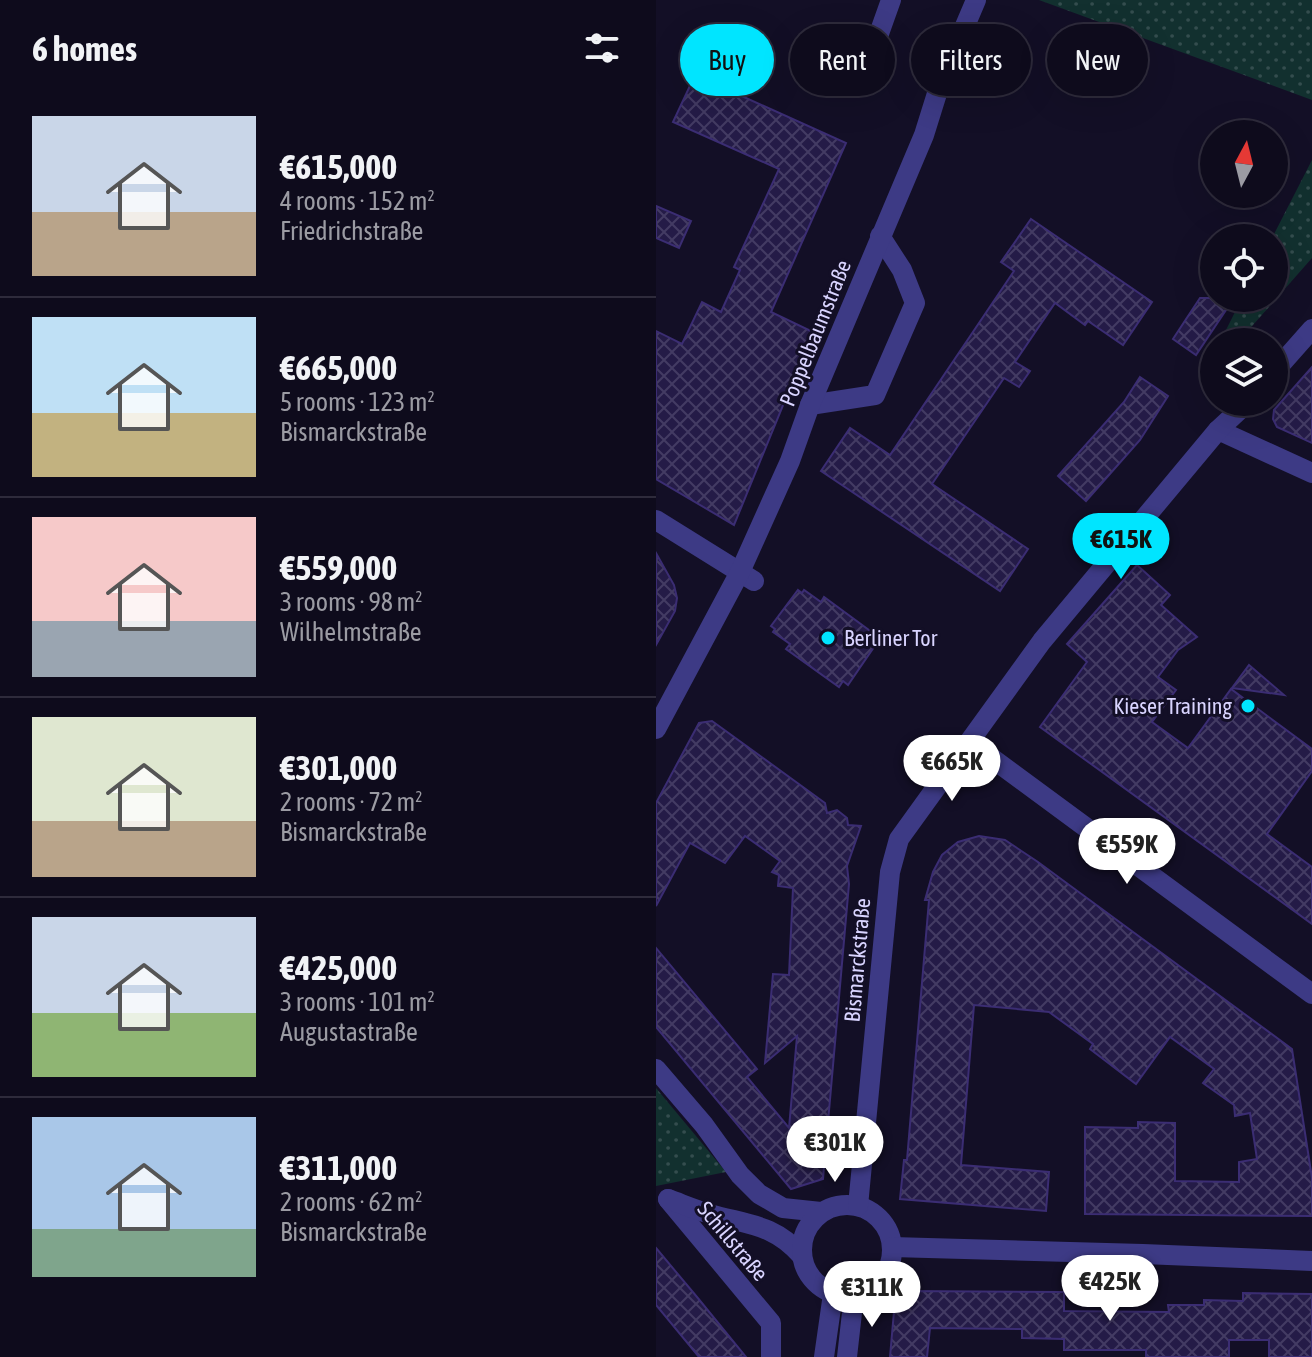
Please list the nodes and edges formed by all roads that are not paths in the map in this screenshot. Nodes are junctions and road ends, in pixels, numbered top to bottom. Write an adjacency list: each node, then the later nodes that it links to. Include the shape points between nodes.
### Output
1 (891, 0): 3 (street)
2 (976, 0): 4 (street, Poppelbaumstraße)
3 (882, 24)
4 (880, 236): 7 (street, Poppelbaumstraße); 7 (street, via 915,303 875,395)
5 (1312, 329): 6 (street)
6 (1288, 356)
7 (810, 405): 12 (street, Poppelbaumstraße)
8 (1233, 416): 9 (street, Bismarckstraße)
9 (1218, 430): 10 (street); 14 (street, Bismarckstraße, via 1042,641)
10 (1312, 473)
11 (656, 520): 12 (street)
12 (747, 576): 13 (street, Poppelbaumstraße)
13 (656, 729)
14 (970, 742): 15 (street); 18 (street, Bismarckstraße, via 899,839 890,872)
15 (1312, 994)
16 (656, 1069): 19 (street, via 759,1194 783,1208)
17 (662, 1196): 21 (street, via 768,1228); 25 (street, Schillstraße, via 771,1323)
18 (858, 1206): 19 (street); 20 (street, via 882,1221)
19 (821, 1212): 21 (street, via 809,1222)
20 (892, 1247): 22 (street); 24 (street, via 891,1261 878,1284)
21 (801, 1255): 23 (street, via 816,1284)
22 (1312, 1261)
23 (833, 1294): 24 (street); 26 (street)
24 (854, 1295): 27 (street)
25 (771, 1357)
26 (824, 1357)
27 (847, 1357)

